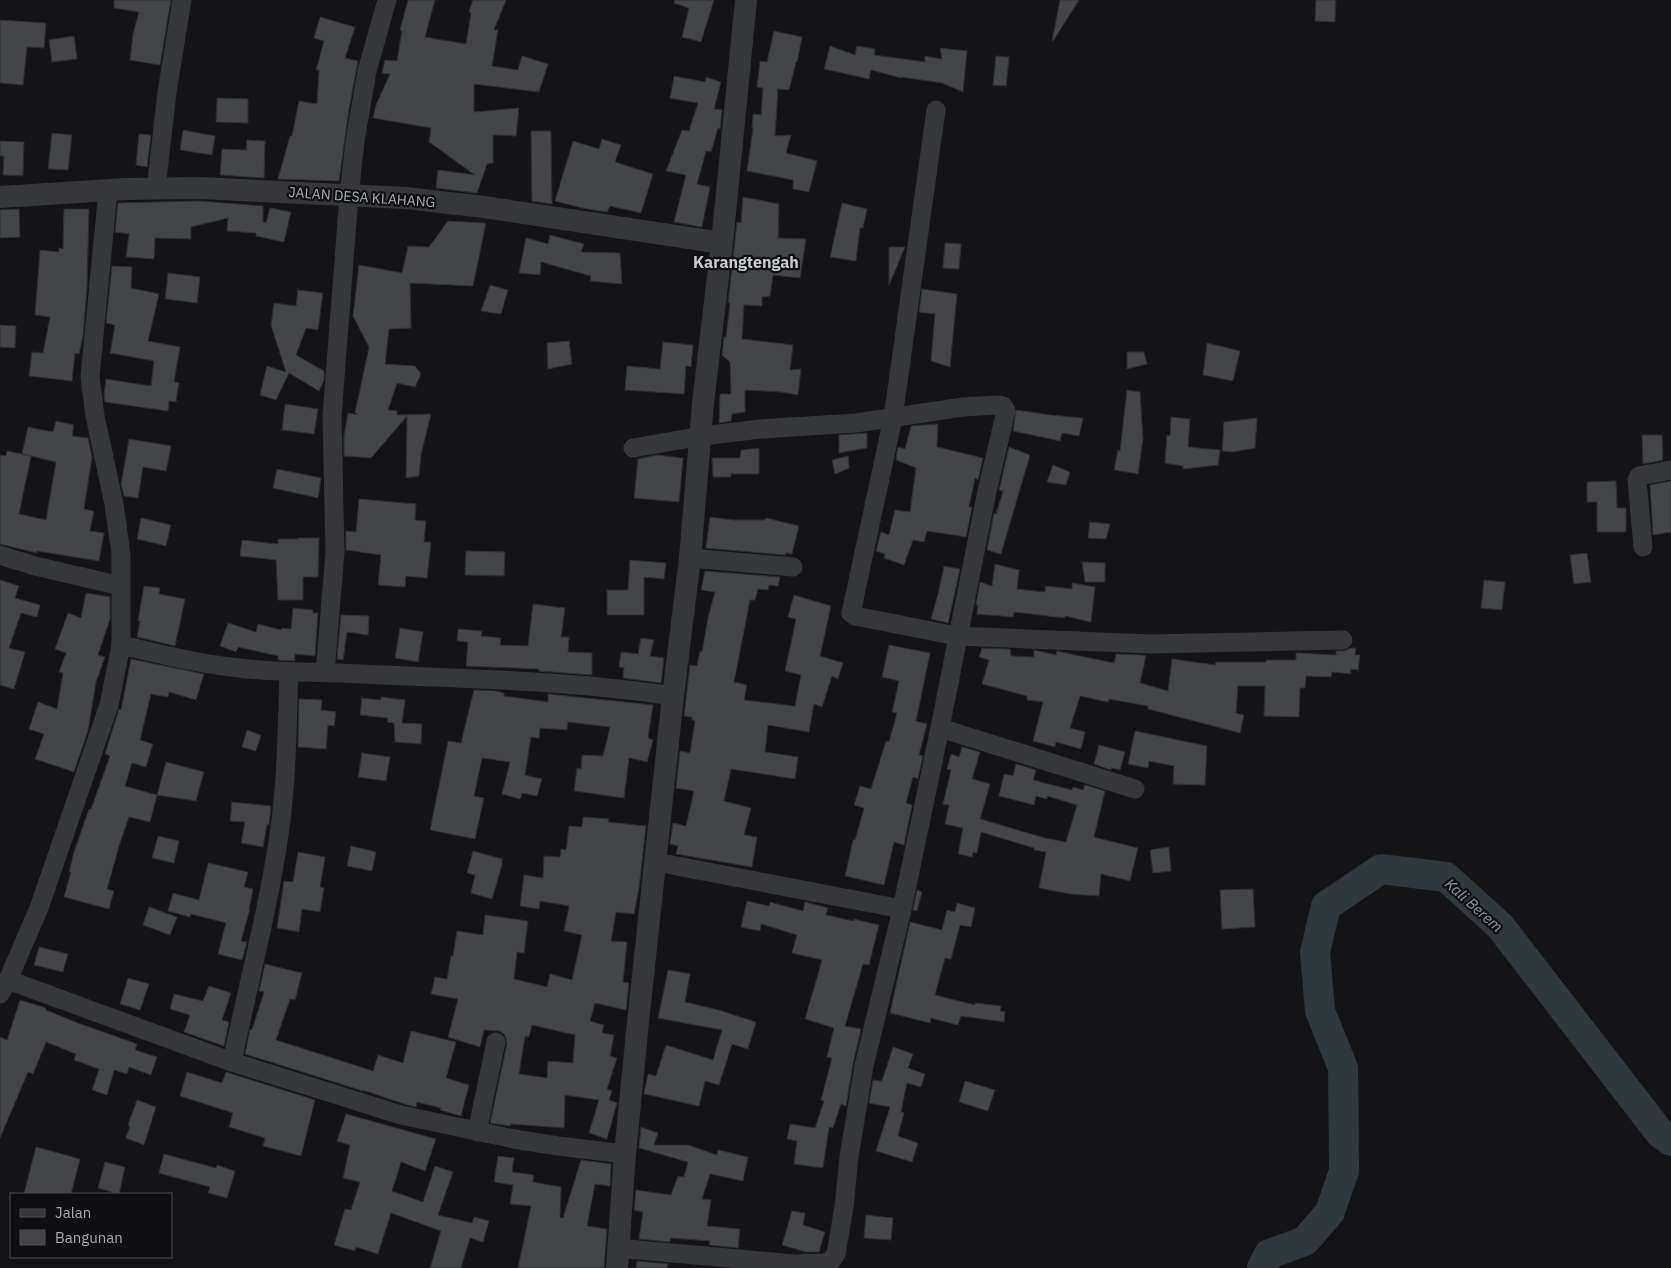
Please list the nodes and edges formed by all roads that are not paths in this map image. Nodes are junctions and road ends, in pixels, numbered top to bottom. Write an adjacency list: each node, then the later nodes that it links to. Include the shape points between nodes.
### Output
1 (182, 0): 5 (street)
2 (387, 0): 7 (street, via 367,72 355,141)
3 (746, 0): 9 (street)
4 (936, 110): 10 (street)
5 (156, 189): 6 (street, JALAN DESA KLAHANG); 7 (street, JALAN DESA KLAHANG, via 262,190)
6 (108, 190): 8 (street, JALAN DESA KLAHANG); 18 (street, via 90,377 115,512 121,554)
7 (350, 196): 9 (street, JALAN DESA KLAHANG, via 406,198 484,207); 23 (street, via 332,416 335,552)
8 (0, 197)
9 (722, 243): 11 (street)
10 (893, 418): 11 (street); 19 (street, via 851,613); 19 (street, via 963,407 999,405 1006,411)
11 (702, 436): 12 (street); 16 (street)
12 (633, 448)
13 (1671, 470): 14 (street, via 1639,476 1637,480)
14 (1643, 547)
15 (0, 555): 18 (street)
16 (690, 558): 17 (street); 24 (street)
17 (793, 567)
18 (121, 586): 21 (street)
19 (958, 636): 20 (street, via 1150,644); 25 (street)
20 (1343, 640)
21 (121, 645): 22 (street, via 189,660); 29 (street, via 109,705 38,908)
22 (289, 672): 23 (street); 31 (street, via 280,826 264,921)
23 (325, 672): 24 (street, via 611,687)
24 (673, 696): 27 (street)
25 (940, 728): 26 (street); 28 (street)
26 (1135, 788)
27 (656, 862): 28 (street); 33 (street)
28 (902, 909): 34 (street, via 864,1066 839,1243 833,1260 794,1264)
29 (4, 987): 31 (street)
30 (496, 1042): 32 (street)
31 (232, 1062): 32 (street, via 401,1114)
32 (477, 1132): 33 (street)
33 (625, 1154): 34 (street)
34 (617, 1258)

